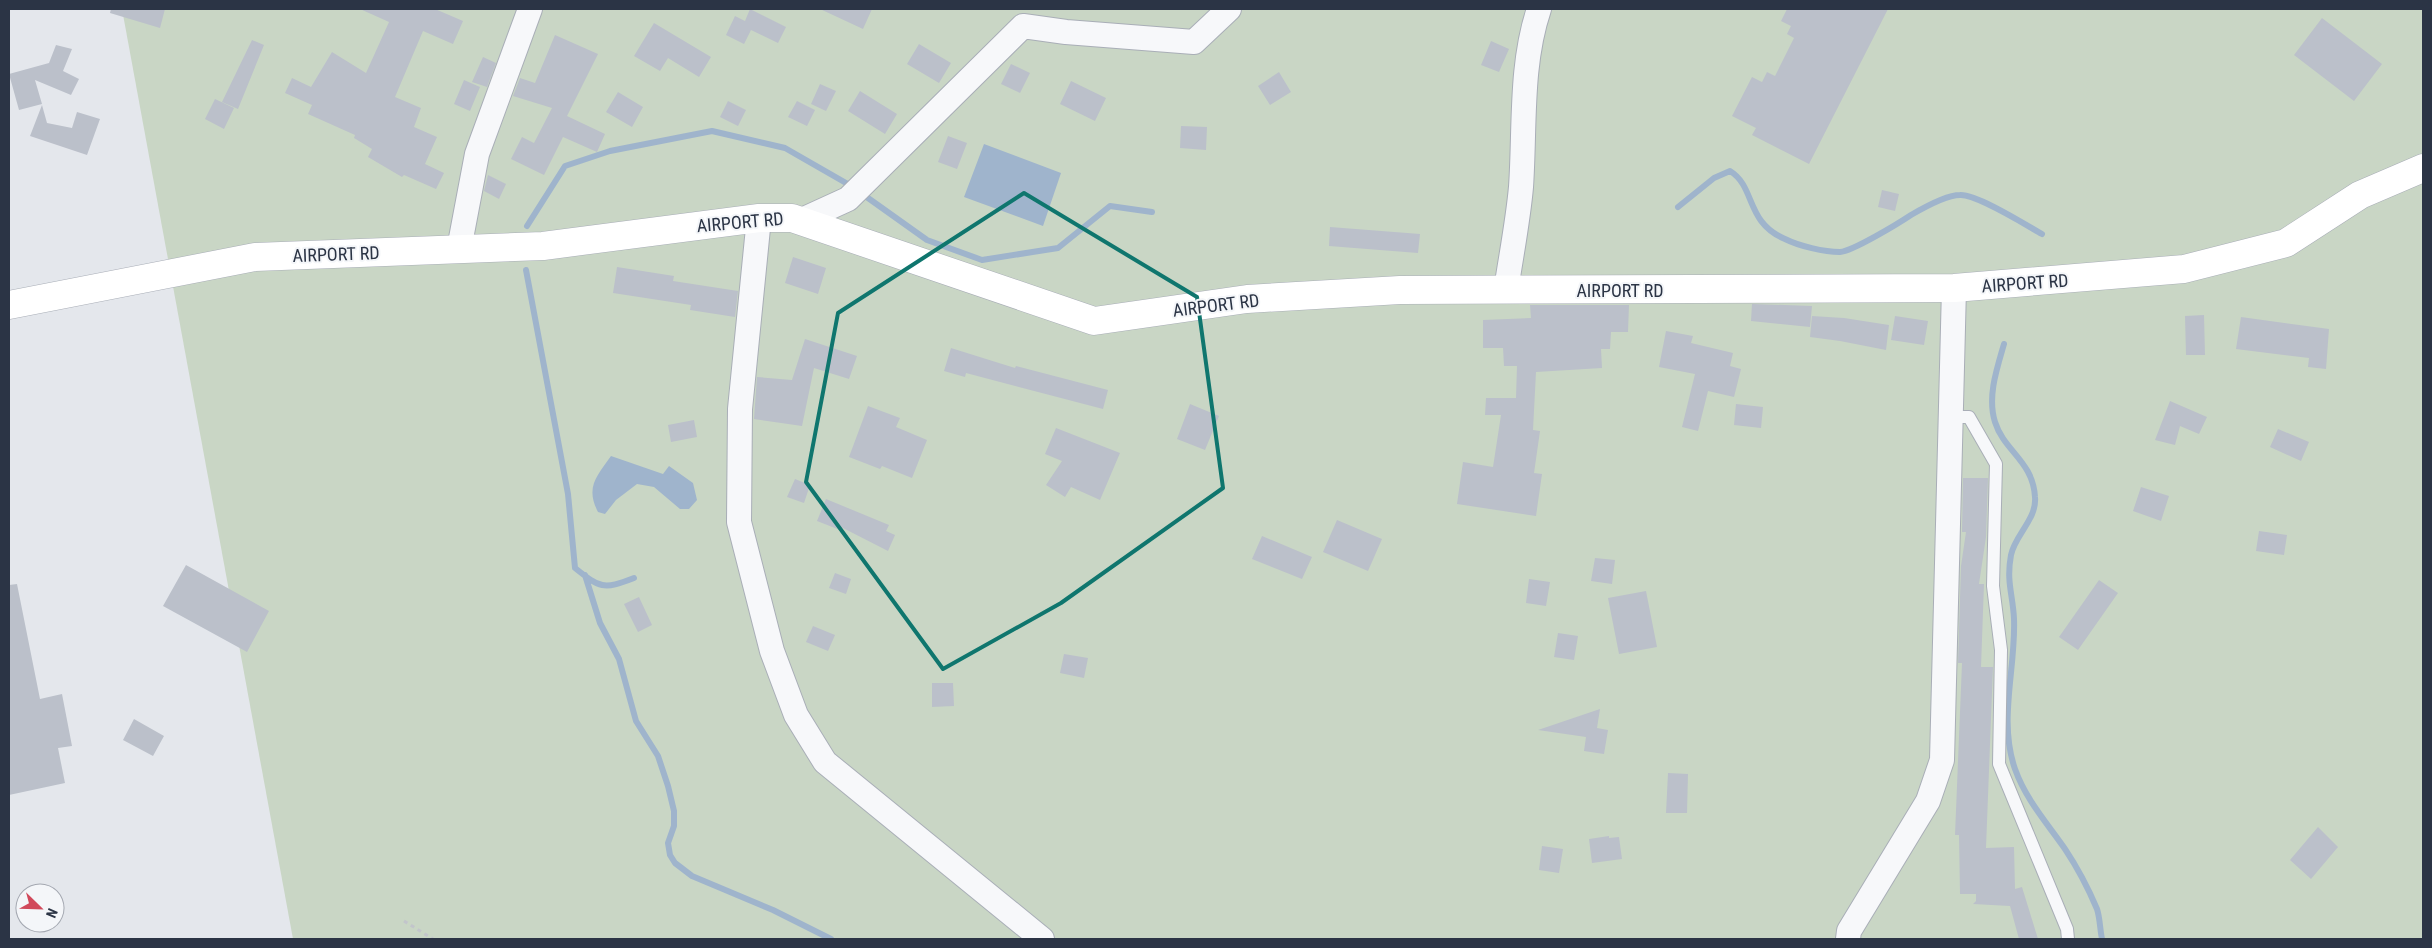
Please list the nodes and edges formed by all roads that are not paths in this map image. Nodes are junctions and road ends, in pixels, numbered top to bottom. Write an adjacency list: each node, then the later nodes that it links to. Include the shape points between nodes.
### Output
1 (530, 9): 8 (street, via 477,154)
2 (1229, 9): 4 (street, via 1194,42)
3 (1539, 9): 10 (street, via 1530,46 1521,188)
4 (1041, 18): 7 (street, via 1023,26 848,199)
5 (2423, 168): 9 (main road, AIRPORT RD, via 2360,194 2286,243 2184,269)
6 (760, 218): 7 (main road, AIRPORT RD); 8 (main road, AIRPORT RD, via 543,246); 13 (street, via 740,409 739,522 772,651 796,715 825,762)
7 (802, 220): 10 (main road, AIRPORT RD, via 1094,321 1247,299 1400,290)
8 (459, 249): 11 (main road, AIRPORT RD, via 255,257)
9 (1954, 288): 10 (main road, AIRPORT RD); 12 (street)
10 (1506, 290)
11 (9, 305)
12 (1951, 417): 14 (street, via 1942,760 1928,802 1849,932); 15 (lane, via 1969,417 1996,464 1994,586 2001,650 1999,764)
13 (1042, 939)
14 (1848, 939)
15 (2068, 939)

